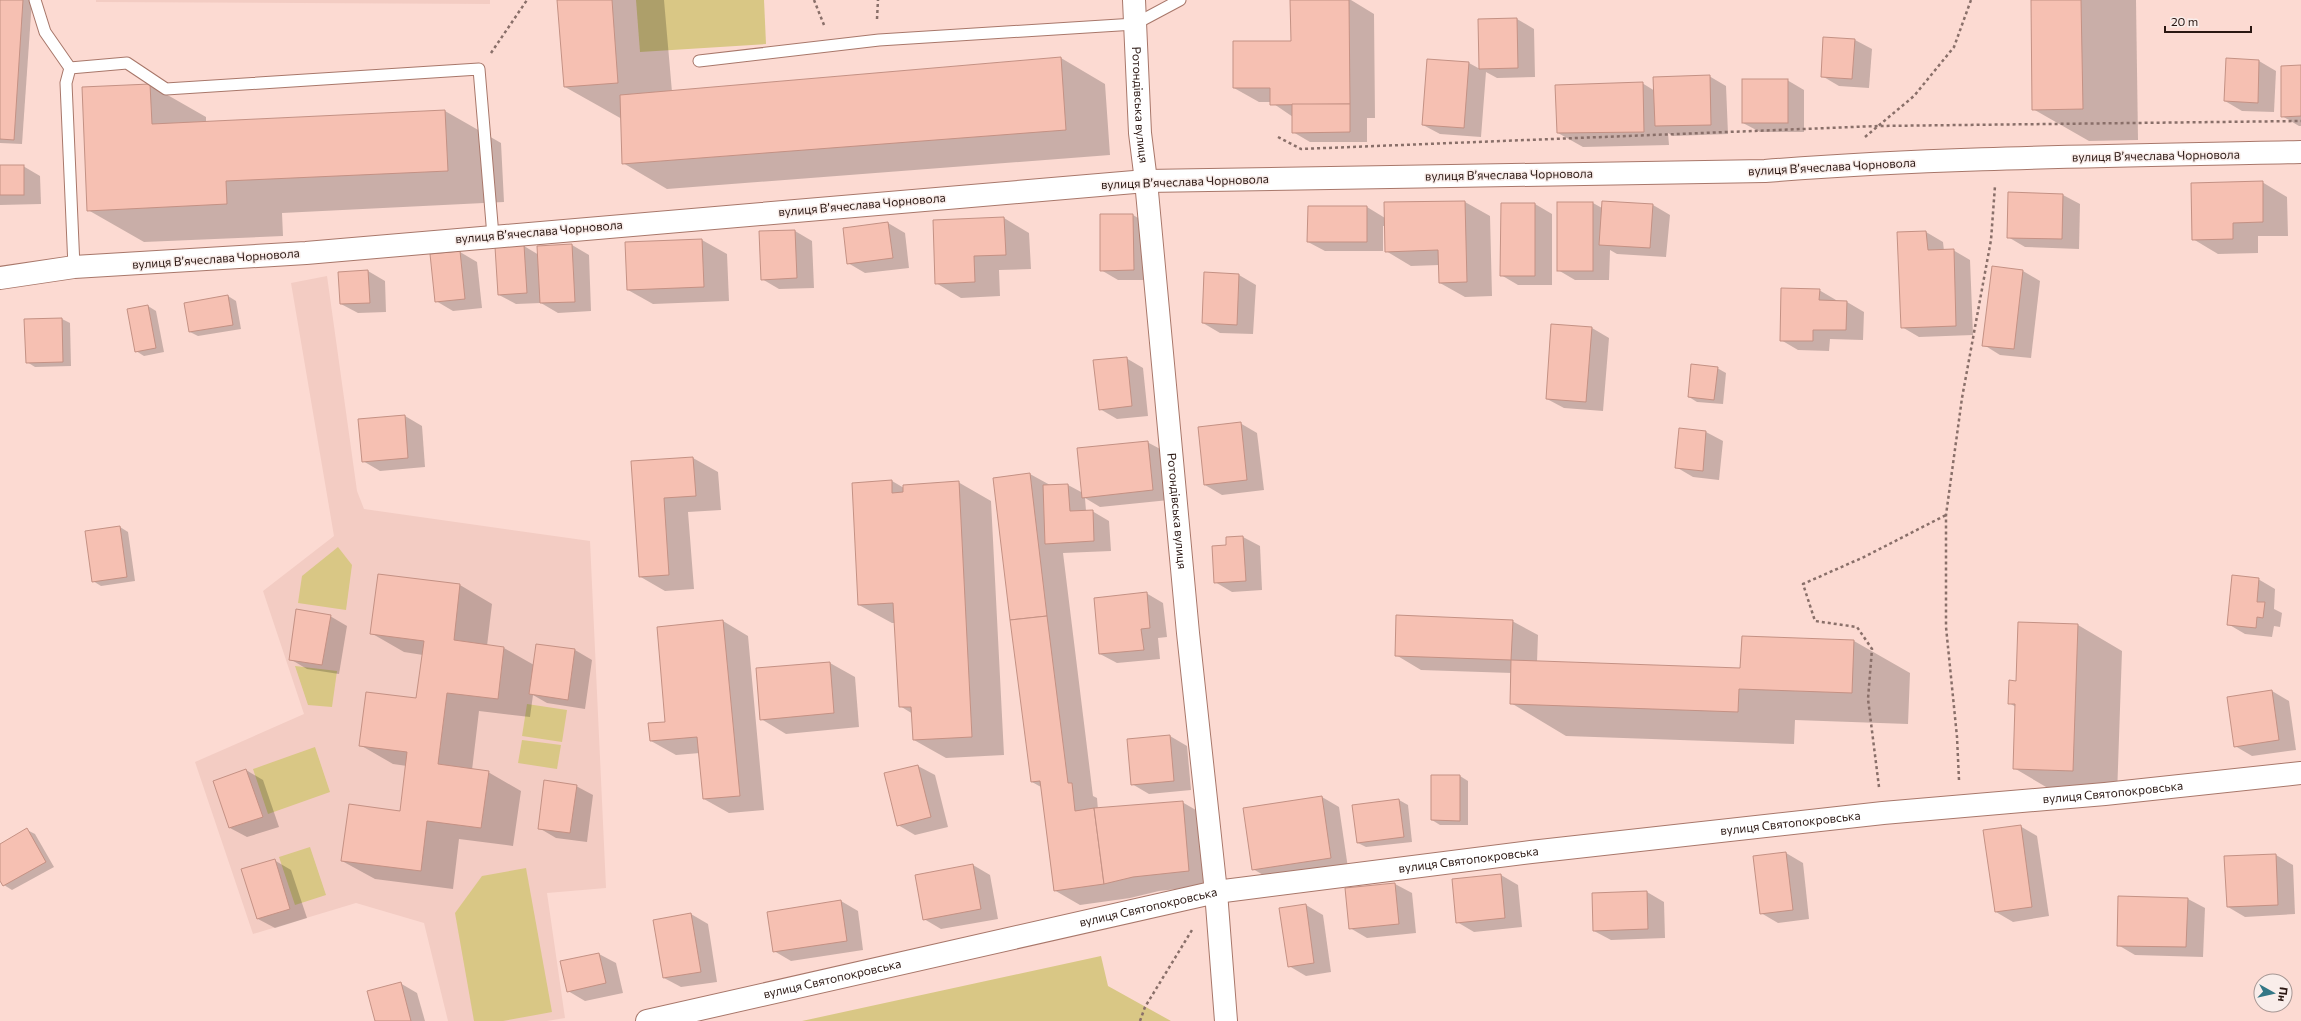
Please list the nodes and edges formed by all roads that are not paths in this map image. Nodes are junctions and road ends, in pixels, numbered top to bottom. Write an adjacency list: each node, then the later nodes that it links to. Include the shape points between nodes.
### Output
1 (35, 0): 6 (lane, via 45,32)
2 (1134, 0): 4 (street, Ротондівська вулиця)
3 (1180, 0): 4 (lane)
4 (1135, 24): 5 (lane, via 832,45); 8 (street, Ротондівська вулиця, via 1140,133)
5 (699, 61)
6 (70, 68): 9 (lane, via 127,63 166,89 479,69); 10 (lane, via 66,83)
7 (2301, 152): 8 (street, вулиця Вʼячеслава Чорновола, via 1998,159 1765,171)
8 (1146, 181): 9 (street, вулиця Вʼячеслава Чорновола); 13 (street, Ротондівська вулиця, via 1188,633)
9 (494, 236): 10 (street, вулиця Вʼячеслава Чорновола, via 306,253)
10 (74, 267): 11 (street, вулиця Вʼячеслава Чорновола)
11 (0, 278)
12 (2301, 773): 13 (street, вулиця Святопокровська, via 2105,794 1883,813 1531,852)
13 (1216, 892): 14 (street, вулиця Святопокровська); 15 (street, Ротондівська вулиця)
14 (647, 1021)
15 (1226, 1021)

